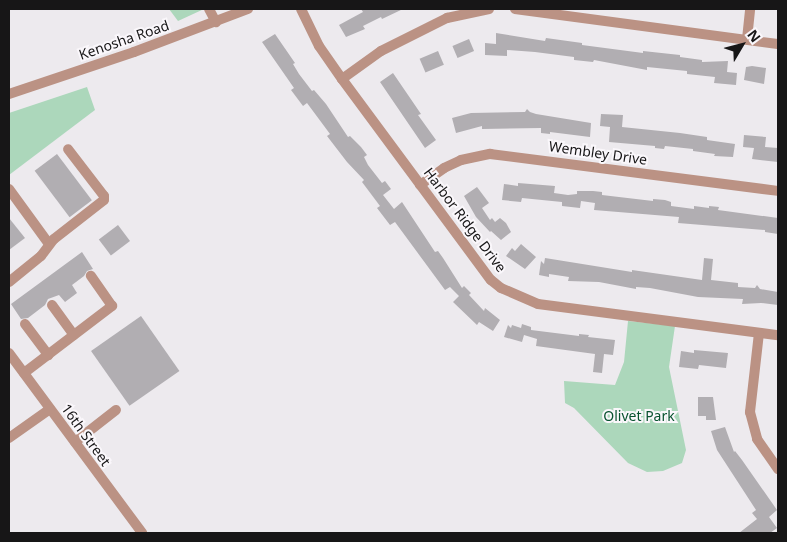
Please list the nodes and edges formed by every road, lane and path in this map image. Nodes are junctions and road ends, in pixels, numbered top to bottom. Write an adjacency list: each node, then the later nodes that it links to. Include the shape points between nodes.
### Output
1 (209, 9): 7 (street)
2 (248, 9): 7 (street, Kenosha Road)
3 (301, 9): 10 (street, Harbor Ridge Drive, via 319,46)
4 (489, 9): 10 (street, via 447,18 381,51)
5 (515, 9): 8 (street)
6 (750, 9): 8 (street)
7 (216, 22): 11 (street, Kenosha Road)
8 (747, 39): 9 (street)
9 (778, 44)
10 (342, 79): 13 (street, Harbor Ridge Drive)
11 (9, 94)
12 (68, 149): 16 (street, via 104,200)
13 (420, 185): 15 (street, Wembley Drive, via 462,160 490,154); 21 (street, Harbor Ridge Drive, via 491,280 529,301)
14 (9, 189): 16 (street)
15 (778, 192)
16 (49, 244): 18 (street, via 41,256)
17 (91, 276): 22 (street, via 112,306)
18 (9, 282)
19 (52, 305): 22 (street)
20 (25, 324): 25 (street)
21 (760, 333): 23 (street, Harbor Ridge Drive); 31 (street, via 750,412 757,438)
22 (74, 335): 25 (street)
23 (778, 335)
24 (9, 353): 26 (street, 16th Street)
25 (48, 355): 26 (street)
26 (24, 373): 27 (street, 16th Street)
27 (50, 409): 29 (street); 30 (street, 16th Street)
28 (116, 410): 30 (street)
29 (9, 438)
30 (74, 442): 32 (street, 16th Street)
31 (778, 470)
32 (142, 533)

